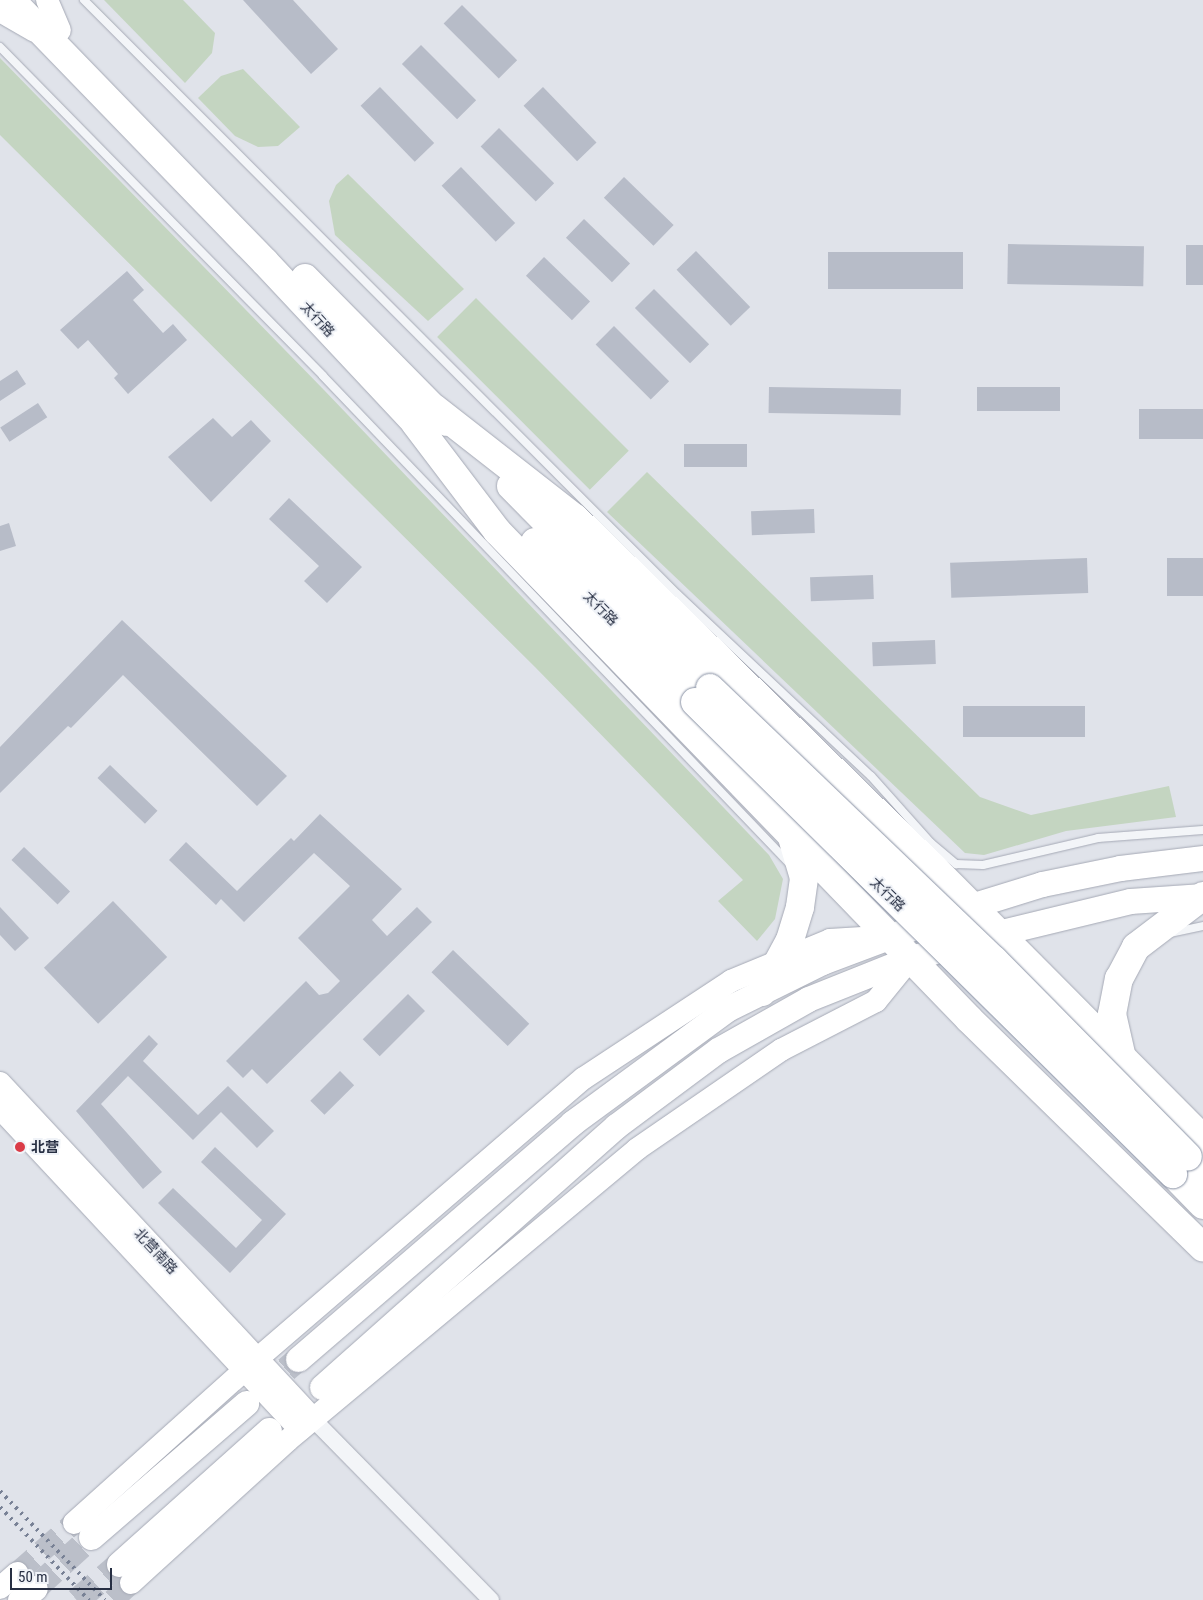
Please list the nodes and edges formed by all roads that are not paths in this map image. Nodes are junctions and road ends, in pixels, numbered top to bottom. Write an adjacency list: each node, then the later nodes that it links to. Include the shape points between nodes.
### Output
1 (11, 0): 6 (highway, 太行路)
2 (30, 0): 6 (highway, 太行路)
3 (47, 0): 6 (main road)
4 (84, 0): 10 (lane, via 677,594 871,776 932,843 956,864 983,865 1098,838)
5 (0, 12): 6 (main road)
6 (56, 36): 8 (highway, 太行路, via 265,262)
7 (0, 47): 12 (lane, via 323,376)
8 (424, 416): 9 (highway, via 497,531); 14 (highway, via 575,518); 25 (highway, 太行路, bridge, via 703,695 994,960)
9 (790, 830): 12 (highway); 17 (highway)
10 (1203, 830)
11 (1203, 858): 14 (main road, via 1120,868 1042,884)
12 (804, 878): 19 (highway, via 800,907)
13 (1203, 896): 16 (main road, via 1130,902); 20 (highway, via 1136,947)
14 (971, 906): 16 (highway); 17 (main road)
15 (1203, 926): 20 (lane, via 1159,936)
16 (998, 933): 18 (main road); 22 (highway)
17 (890, 936): 18 (highway); 19 (main road, via 830,940); 21 (main road, via 822,962)
18 (911, 958): 26 (highway, via 969,1019); 32 (main road, via 808,999 718,1050 616,1126); 34 (main road, via 876,1000 781,1050 637,1149)
19 (779, 961): 21 (highway); 31 (main road, via 731,981 584,1078)
20 (1125, 967): 22 (highway, via 1119,979 1112,1014)
21 (762, 992): 30 (main road, via 727,1009 572,1123)
22 (1122, 1058): 25 (highway)
23 (0, 1083): 31 (main road, 北营南路)
24 (0, 1108): 31 (main road, 北营南路)
25 (1192, 1161): 27 (highway, 太行路)
26 (1160, 1204): 28 (highway); 29 (main road)
27 (1203, 1205)
28 (1203, 1247)
29 (1203, 1257)
30 (298, 1359)
31 (251, 1365): 34 (main road, 北营南路); 36 (main road)
32 (322, 1387)
33 (246, 1403): 36 (main road)
34 (307, 1424): 37 (main road); 40 (street)
35 (269, 1430): 37 (main road)
36 (83, 1530)
37 (125, 1574)
38 (24, 1587): 39 (main road)
39 (0, 1588)
40 (491, 1600)

